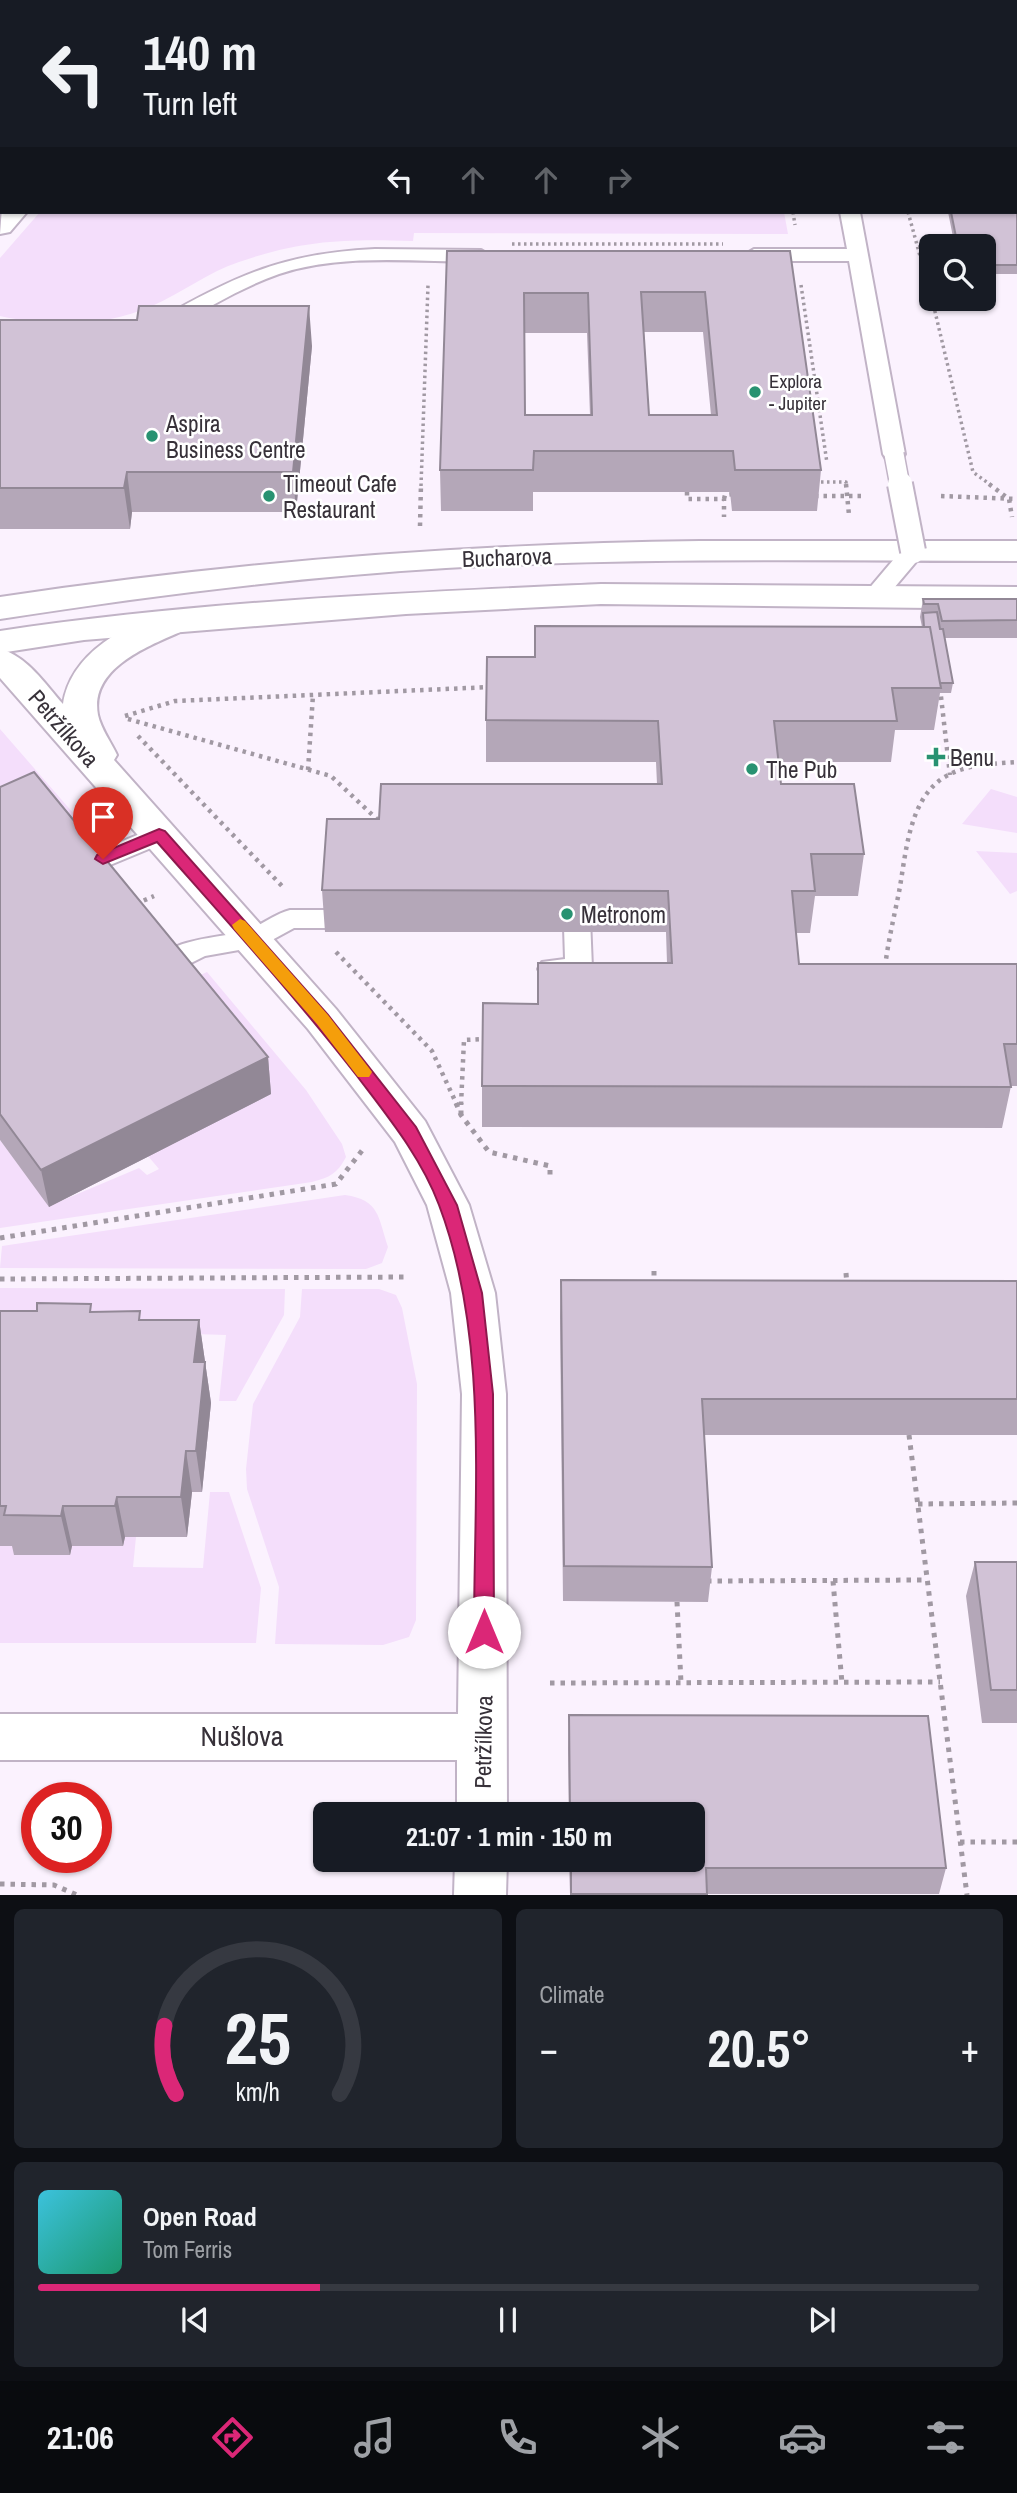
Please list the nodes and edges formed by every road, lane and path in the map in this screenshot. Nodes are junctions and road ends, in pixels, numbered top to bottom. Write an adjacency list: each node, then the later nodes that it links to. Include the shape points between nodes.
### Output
1 (793, 214): 6 (path)
2 (850, 214): 7 (lane)
3 (909, 214): 4 (path)
4 (918, 247): 5 (path)
5 (919, 251)
6 (797, 255): 7 (lane); 9 (lane); 15 (path)
7 (858, 255): 27 (lane, bridge)
8 (498, 256): 12 (lane, via 314,260 273,270)
9 (729, 256)
10 (428, 294): 26 (path)
11 (935, 311): 22 (path, via 973,472)
12 (184, 313): 13 (lane); 14 (lane)
13 (152, 328)
14 (205, 328)
15 (827, 463)
16 (803, 482): 25 (path, via 846,482)
17 (687, 492): 21 (path, via 687,499)
18 (739, 494): 21 (path)
19 (932, 496): 22 (path)
20 (730, 498): 21 (path)
21 (723, 499): 24 (path)
22 (1009, 499): 23 (path)
23 (1017, 499)
24 (724, 522)
25 (850, 523)
26 (420, 526)
27 (912, 551): 28 (main road, Bucharova); 29 (lane); 31 (main road, Bucharova, via 509,555 328,567)
28 (1017, 551)
29 (875, 596): 30 (main road, Bucharova); 32 (main road, Bucharova, via 601,594 406,603)
30 (1017, 598)
31 (0, 608)
32 (173, 622): 33 (main road, Bucharova); 41 (main road, via 104,657 84,693 80,712)
33 (0, 642)
34 (0, 660): 41 (main road, Petržílkova)
35 (939, 681): 40 (path)
36 (494, 687): 37 (path)
37 (313, 695): 39 (path); 39 (path, via 175,701 120,717)
38 (1017, 762): 40 (path)
39 (308, 770): 42 (path, via 331,776)
40 (950, 775): 52 (path, via 925,793 915,816)
41 (110, 782): 43 (main road, Petržílkova)
42 (383, 825)
43 (159, 835): 44 (lane); 49 (main road, Petržílkova)
44 (86, 866)
45 (154, 896): 46 (path)
46 (133, 905)
47 (536, 918): 51 (lane, via 577,918 579,968)
48 (388, 919): 49 (lane, via 290,919)
49 (252, 939): 50 (lane, via 199,948); 75 (main road, Petržílkova, via 323,1019 410,1132 448,1205 473,1293 484,1394)
50 (167, 965)
51 (546, 969)
52 (884, 971)
53 (489, 1039): 55 (path, via 464,1040 461,1115 488,1152 550,1166)
54 (364, 1148): 56 (path, via 336,1184)
55 (550, 1175)
56 (0, 1238)
57 (654, 1271): 62 (path)
58 (846, 1273): 61 (path)
59 (409, 1277): 60 (path)
60 (0, 1279)
61 (848, 1295)
62 (654, 1296)
63 (909, 1435): 65 (path)
64 (1017, 1503): 65 (path)
65 (918, 1504): 66 (path)
66 (927, 1580): 68 (path); 70 (path)
67 (707, 1581): 68 (path)
68 (834, 1581): 73 (path)
69 (677, 1602): 72 (path)
70 (940, 1682): 73 (path); 77 (path)
71 (550, 1683): 72 (path)
72 (681, 1683): 73 (path)
73 (842, 1683)
74 (0, 1737): 75 (main road, Nušlova)
75 (484, 1737): 76 (main road, Petržílkova)
76 (482, 1802)
77 (960, 1842): 78 (path); 83 (path)
78 (1017, 1842)
79 (481, 1872): 82 (main road)
80 (0, 1884): 81 (path, via 54,1885)
81 (78, 1895)
82 (480, 1895)
83 (967, 1895)

